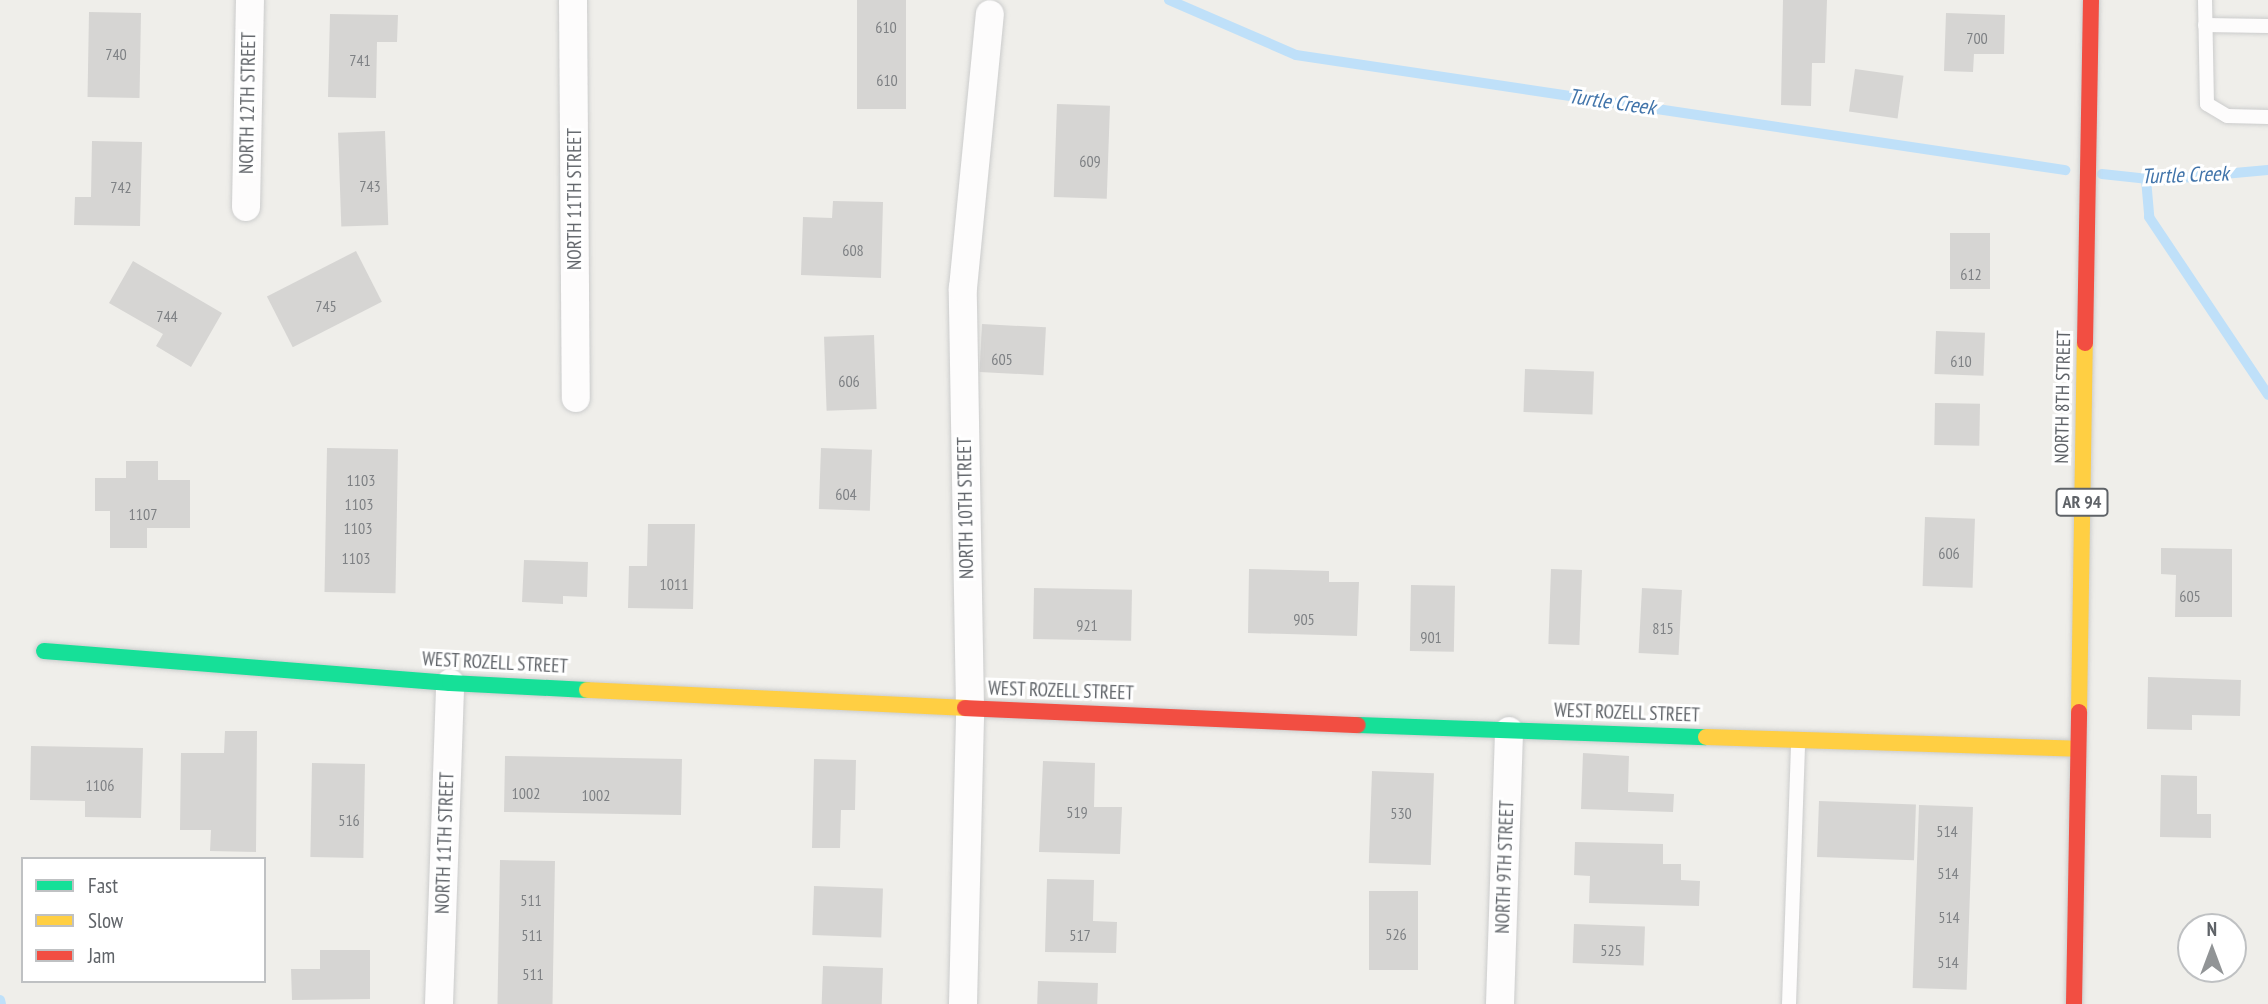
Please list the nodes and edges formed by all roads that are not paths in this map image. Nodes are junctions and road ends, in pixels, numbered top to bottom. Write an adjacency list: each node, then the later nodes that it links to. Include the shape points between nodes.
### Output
1 (250, 0): 9 (street, NORTH 12TH STREET)
2 (573, 0): 10 (street, NORTH 11TH STREET)
3 (2091, 0): 16 (street, NORTH 8TH STREET / AR 94)
4 (2205, 0): 6 (lane)
5 (990, 13): 13 (street, NORTH 10TH STREET, via 963,288)
6 (2205, 25): 7 (lane); 8 (lane, via 2207,104 2227,116)
7 (2268, 26)
8 (2268, 117)
9 (246, 207)
10 (576, 398)
11 (44, 651): 12 (street, WEST ROZELL STREET)
12 (450, 682): 13 (street, WEST ROZELL STREET); 17 (street, NORTH 11TH STREET)
13 (970, 708): 14 (street, WEST ROZELL STREET); 18 (street, NORTH 10TH STREET)
14 (1509, 731): 15 (street, WEST ROZELL STREET); 19 (street, NORTH 9TH STREET)
15 (1798, 738): 16 (street, WEST ROZELL STREET); 20 (lane)
16 (2078, 749): 21 (street, NORTH 8TH STREET / AR 94)
17 (439, 1004)
18 (963, 1004)
19 (1500, 1004)
20 (1789, 1004)
21 (2074, 1004)

